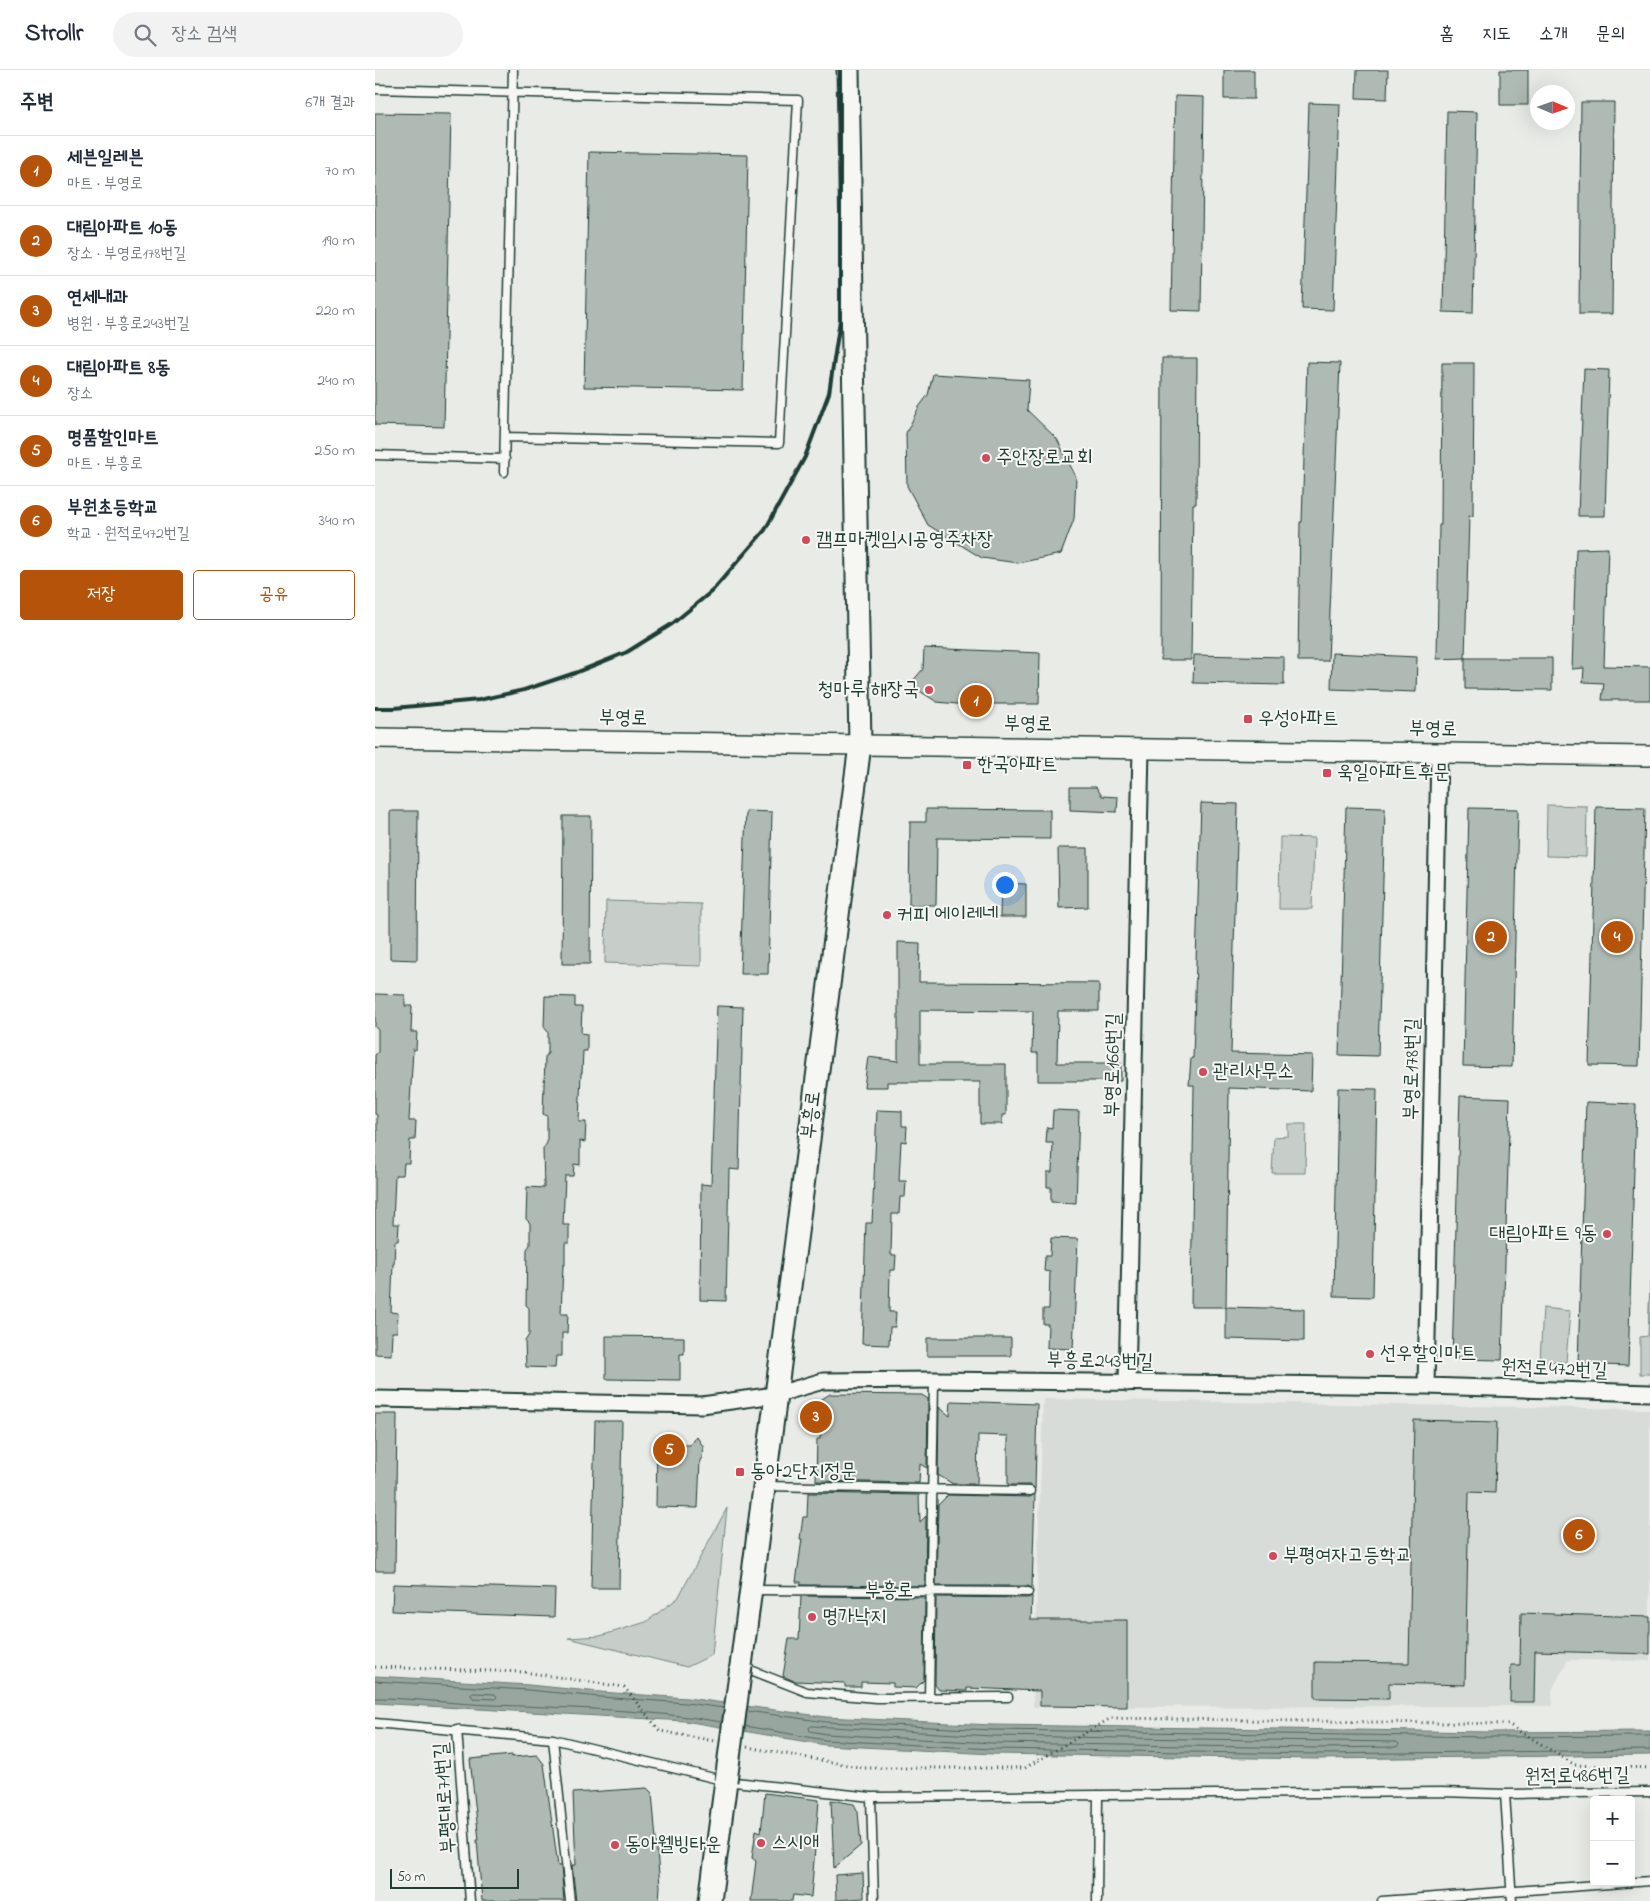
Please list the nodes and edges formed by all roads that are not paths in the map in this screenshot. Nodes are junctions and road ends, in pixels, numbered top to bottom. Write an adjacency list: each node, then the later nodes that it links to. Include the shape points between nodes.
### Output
1 (513, 70): 4 (lane)
2 (848, 70): 10 (main road, 부흥로)
3 (375, 89): 4 (lane)
4 (513, 93): 5 (lane); 5 (lane, via 797,100 779,443)
5 (505, 437): 7 (lane)
6 (375, 455): 7 (lane)
7 (505, 459): 8 (lane)
8 (504, 472)
9 (375, 738): 10 (street, 부영로)
10 (860, 745): 11 (street, 부영로); 18 (main road, 부흥로)
11 (1141, 749): 12 (street, 부영로); 15 (street, 부영로166번길)
12 (1439, 753): 13 (street, 부영로); 16 (street, 부영로178번길)
13 (1650, 756)
14 (934, 1380): 15 (street, 부흥로243번길); 18 (street, 부흥로243번길, via 823,1381); 21 (lane)
15 (1127, 1383): 16 (street, 부흥로243번길)
16 (1426, 1386): 17 (street, 원적로472번길)
17 (1650, 1393)
18 (775, 1395): 19 (street, 부흥로243번길, via 702,1406); 20 (main road, 부흥로)
19 (375, 1399)
20 (764, 1486): 21 (lane); 23 (main road, 부흥로)
21 (933, 1489): 22 (lane); 24 (lane)
22 (1030, 1491)
23 (750, 1590): 24 (lane, 부흥로); 26 (main road, 부흥로)
24 (931, 1592): 25 (lane, 부흥로); 28 (lane)
25 (1028, 1592)
26 (741, 1666): 28 (lane, via 807,1692 876,1698); 32 (main road, 부흥로, bridge)
27 (1008, 1697): 28 (lane)
28 (929, 1698)
29 (375, 1723): 30 (lane)
30 (457, 1729): 31 (lane, 부평대로71번길); 39 (lane, 부평대로71번길)
31 (553, 1739): 32 (lane, 부평대로71번길); 40 (lane)
32 (726, 1781): 36 (lane, 부평대로71번길); 41 (main road, 부흥로)
33 (1650, 1792): 34 (lane, 원적로486번길)
34 (1505, 1794): 35 (lane, 원적로486번길); 38 (lane)
35 (1099, 1795): 36 (lane, 부평대로71번길); 43 (lane)
36 (871, 1797): 42 (lane)
37 (1650, 1881): 38 (lane)
38 (1511, 1892): 44 (lane); 45 (lane)
39 (470, 1901)
40 (570, 1901)
41 (710, 1901)
42 (874, 1901)
43 (1097, 1901)
44 (1382, 1901)
45 (1512, 1901)

